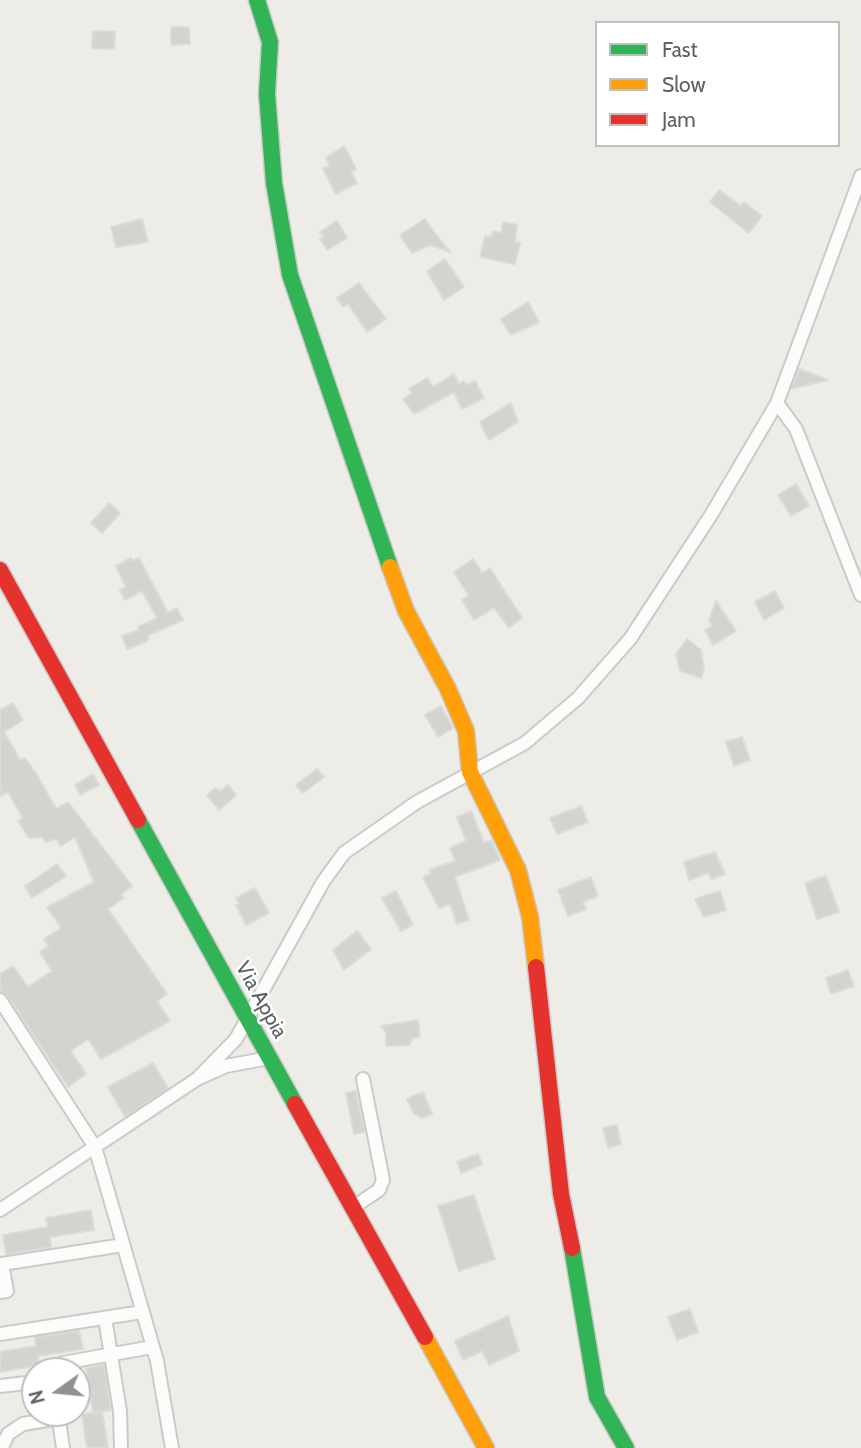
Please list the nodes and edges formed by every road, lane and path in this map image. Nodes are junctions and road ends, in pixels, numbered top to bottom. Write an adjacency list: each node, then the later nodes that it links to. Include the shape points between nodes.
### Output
1 (257, 0): 6 (street, via 270,42 267,94 274,183 290,275 406,611 466,731)
2 (861, 176): 3 (street)
3 (777, 403): 5 (street, via 796,429); 6 (street, via 630,639 578,698 525,743)
4 (0, 570): 8 (street, Via Appia)
5 (861, 595)
6 (470, 772): 8 (street, via 416,802 344,853 323,882); 32 (street, via 518,870 530,918 561,1194 588,1356 597,1397)
7 (0, 1000): 12 (street)
8 (247, 1020): 9 (street, Via Appia); 11 (street, via 236,1039)
9 (269, 1058): 11 (street, via 226,1066); 13 (street, Via Appia)
10 (363, 1079): 13 (street, via 383,1180 379,1190)
11 (197, 1080): 12 (street)
12 (95, 1147): 14 (street); 15 (street)
13 (352, 1208): 31 (street, Via Appia)
14 (0, 1210)
15 (122, 1245): 16 (street, via 2,1264 7,1291); 17 (street)
16 (0, 1292)
17 (142, 1312): 18 (street); 20 (street)
18 (105, 1318): 19 (street); 21 (street)
19 (0, 1334)
20 (152, 1346): 21 (street); 30 (street)
21 (111, 1354): 22 (street); 29 (street)
22 (91, 1358)
23 (21, 1383): 24 (street)
24 (0, 1386)
25 (21, 1425): 27 (street, via 8,1434)
26 (60, 1427): 28 (street)
27 (2, 1448)
28 (63, 1448)
29 (121, 1448)
30 (172, 1448)
31 (486, 1448)
32 (626, 1448)

